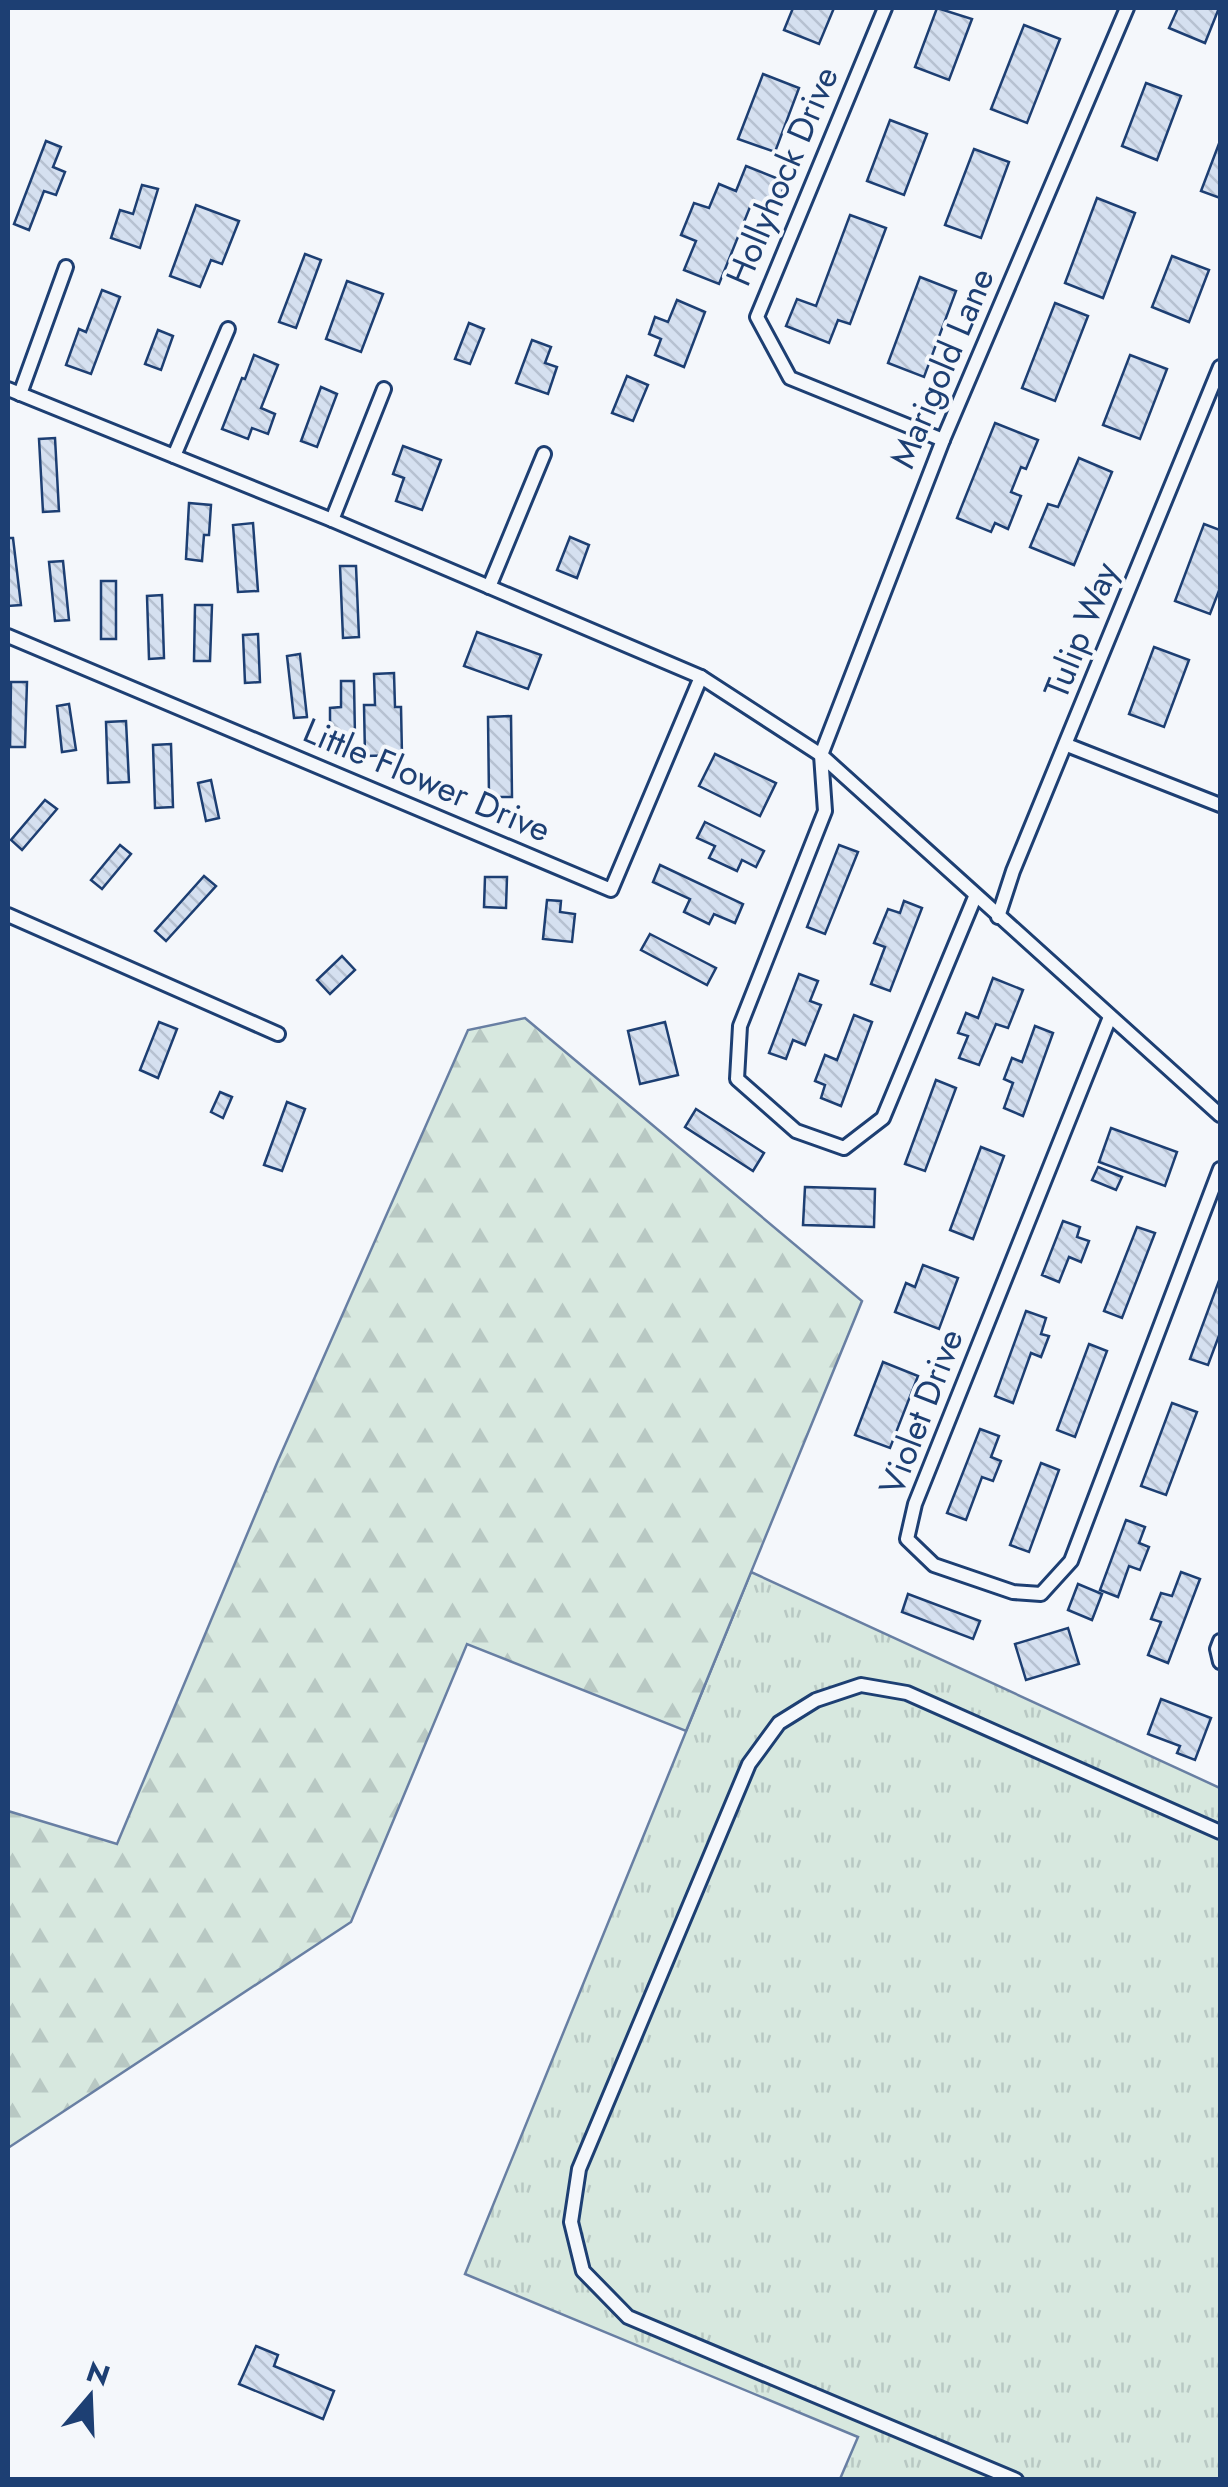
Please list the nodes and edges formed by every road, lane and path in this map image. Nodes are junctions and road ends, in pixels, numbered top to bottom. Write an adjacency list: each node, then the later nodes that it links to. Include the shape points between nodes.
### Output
1 (885, 8): 8 (lane, Hollyhock Drive, via 756,316 790,378)
2 (1128, 8): 8 (lane, Marigold Lane)
3 (66, 267): 7 (lane)
4 (228, 330): 10 (lane)
5 (1220, 366): 15 (lane, Tulip Way)
6 (384, 389): 11 (lane)
7 (14, 391): 10 (lane)
8 (943, 440): 16 (lane, Marigold Lane)
9 (544, 454): 12 (lane)
10 (174, 456): 11 (lane)
11 (332, 520): 12 (lane)
12 (488, 587): 14 (lane)
13 (8, 636): 14 (lane, Little Flower Drive, via 611,890)
14 (701, 677): 16 (lane)
15 (1067, 745): 17 (lane); 20 (lane, Tulip Way)
16 (821, 756): 18 (lane); 18 (lane, via 825,811 740,1026 737,1078 796,1131 844,1148 884,1118)
17 (1220, 804)
18 (975, 897): 20 (lane)
19 (8, 915): 22 (lane)
20 (998, 917): 21 (lane)
21 (1110, 1017): 23 (lane); 24 (lane, Violet Drive, via 915,1504 908,1539 934,1565 1013,1592 1041,1594 1071,1562)
22 (278, 1034)
23 (1220, 1115)
24 (1220, 1169)
25 (1220, 1641): 26 (lane)
26 (1220, 1662)
27 (1220, 1832): 28 (lane, via 908,1693 862,1685 816,1700 779,1724 749,1764 579,2169 571,2222 583,2271 628,2317)
28 (1016, 2480)

